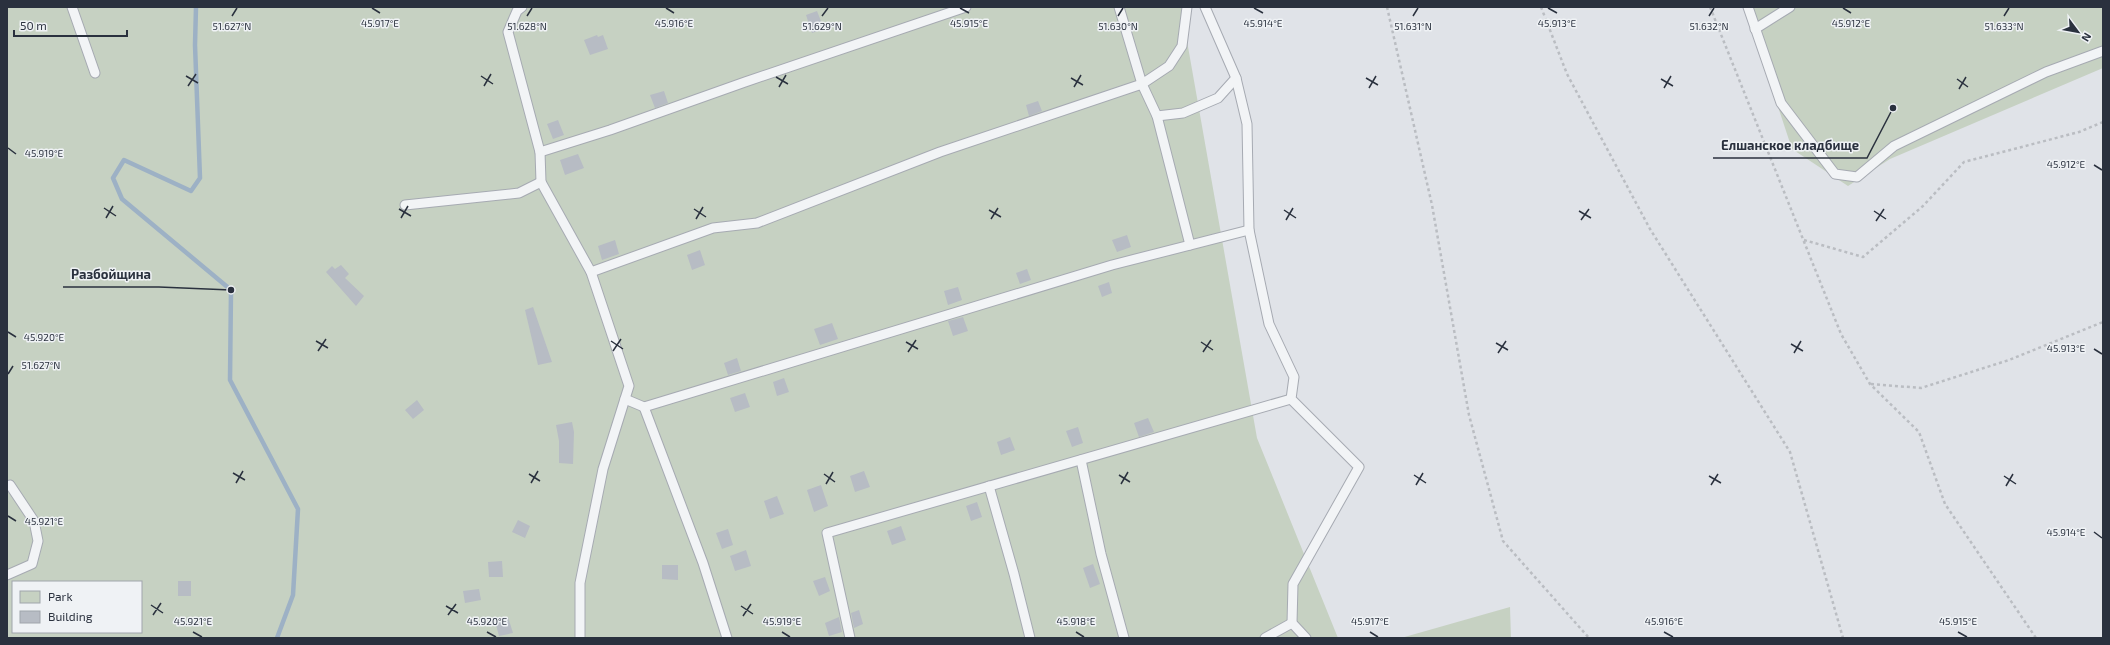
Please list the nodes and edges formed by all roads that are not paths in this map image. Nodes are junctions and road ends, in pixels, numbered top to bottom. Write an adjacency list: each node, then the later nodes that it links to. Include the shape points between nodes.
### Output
1 (72, 7): 11 (lane)
2 (522, 7): 15 (lane, via 517,11 508,32)
3 (966, 7): 15 (lane)
4 (1119, 7): 13 (lane)
5 (1187, 7): 13 (lane, via 1182,46 1169,66)
6 (1205, 7): 12 (lane)
7 (1748, 7): 9 (lane)
8 (1790, 7): 9 (lane)
9 (1755, 29): 10 (lane, via 1781,102 1835,174 1857,177 1894,146 2046,72)
10 (2103, 51)
11 (95, 73)
12 (1236, 78): 14 (lane, via 1218,98 1182,113); 18 (lane, via 1247,124)
13 (1142, 84): 14 (lane); 20 (lane, via 940,152 757,223 713,228)
14 (1157, 116): 19 (lane)
15 (540, 152): 16 (lane)
16 (541, 182): 17 (lane, via 519,193); 20 (lane)
17 (405, 205)
18 (1249, 230): 19 (lane); 22 (lane, via 1269,324 1294,377)
19 (1190, 245): 23 (lane, via 1112,265)
20 (591, 272): 21 (lane, via 629,386)
21 (625, 399): 23 (lane); 29 (lane, via 603,469 580,583)
22 (1291, 399): 24 (lane); 28 (lane, via 1359,467 1293,584)
23 (644, 407): 30 (lane, via 703,563)
24 (1081, 460): 26 (lane); 33 (lane, via 1101,554)
25 (10, 485): 27 (lane, via 34,521 38,541 32,564)
26 (989, 486): 31 (lane, via 828,533); 32 (lane)
27 (7, 575)
28 (1292, 623): 34 (lane); 35 (lane)
29 (580, 638)
30 (727, 638)
31 (850, 638)
32 (1030, 638)
33 (1124, 638)
34 (1265, 638)
35 (1306, 638)

